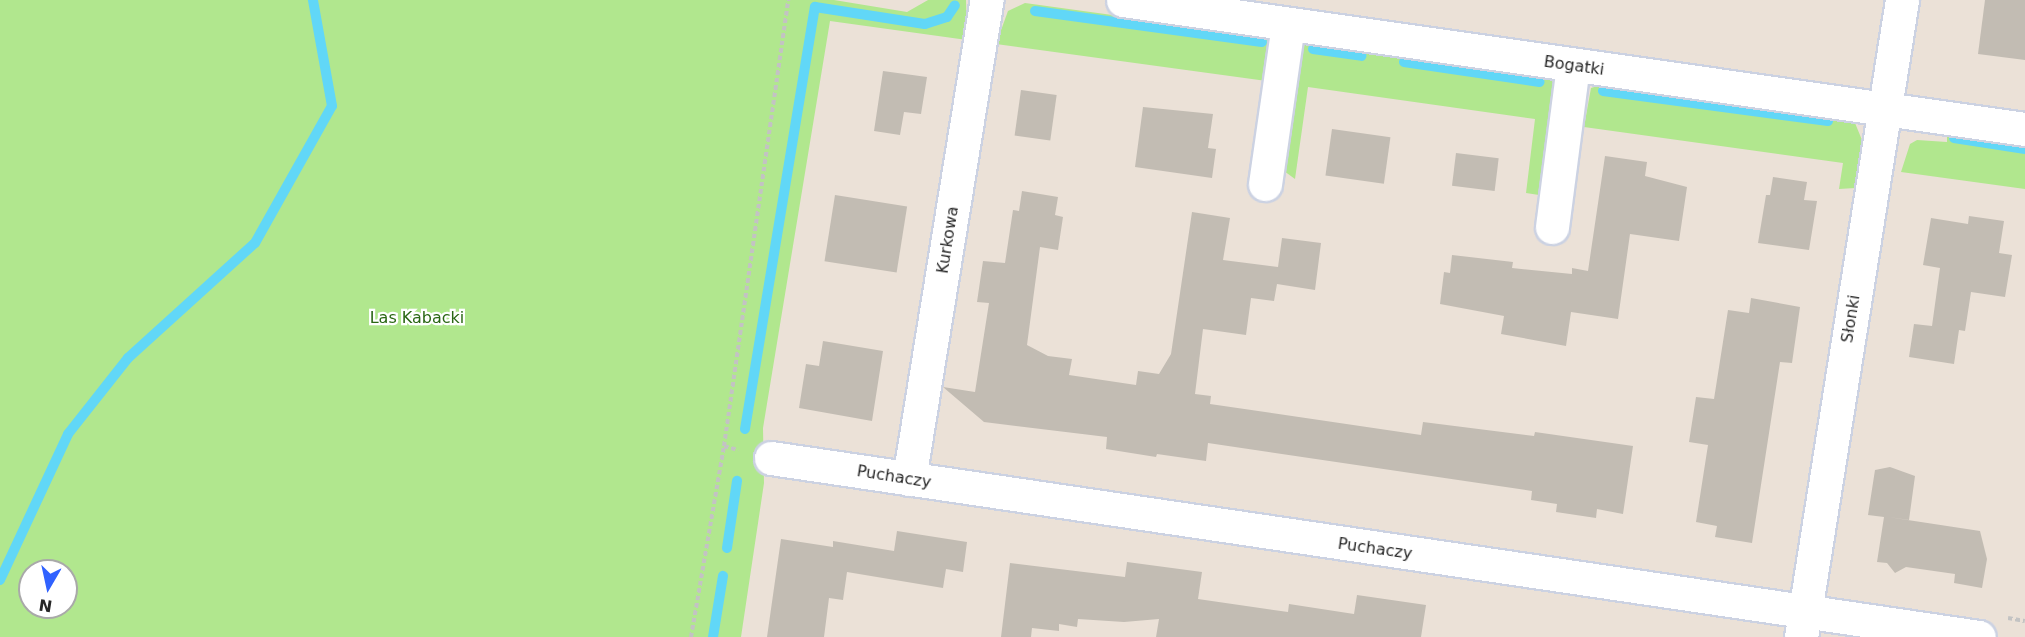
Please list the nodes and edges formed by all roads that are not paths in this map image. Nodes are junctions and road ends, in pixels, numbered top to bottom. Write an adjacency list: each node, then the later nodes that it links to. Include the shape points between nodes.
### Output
1 (987, 0): 11 (street, Kurkowa)
2 (1123, 0): 4 (street, Bogatki)
3 (1902, 0): 6 (street, Słonki)
4 (1288, 25): 5 (street, Bogatki); 8 (street)
5 (1573, 66): 6 (street, Bogatki); 9 (street)
6 (1885, 108): 7 (street, Bogatki); 12 (street, Słonki)
7 (2025, 129)
8 (1265, 184)
9 (1552, 227)
10 (771, 458): 11 (street, Puchaczy)
11 (909, 480): 12 (street, Puchaczy)
12 (1803, 624): 13 (street, Puchaczy)
13 (1979, 637)

